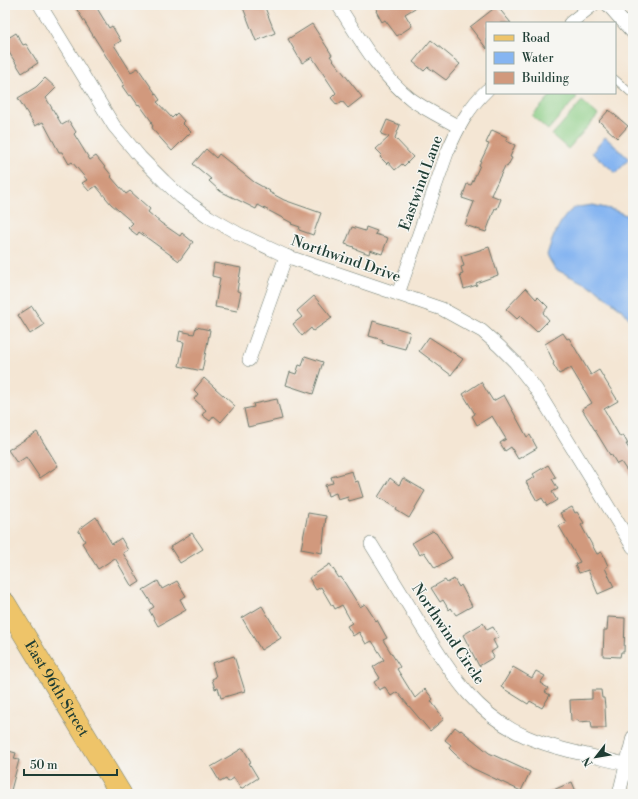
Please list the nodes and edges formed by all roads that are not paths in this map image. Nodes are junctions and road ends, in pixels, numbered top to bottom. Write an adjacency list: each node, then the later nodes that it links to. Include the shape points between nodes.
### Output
1 (40, 5): 11 (street, Northwind Drive, via 104,112 140,157 181,197 209,217)
2 (338, 5): 10 (street, via 386,75 426,109)
3 (593, 5): 5 (street)
4 (608, 5): 6 (street)
5 (571, 22)
6 (633, 33)
7 (616, 80): 9 (lane)
8 (486, 91): 10 (street, Eastwind Lane, via 467,112)
9 (633, 96)
10 (459, 127): 12 (street, Eastwind Lane, via 447,153)
11 (286, 256): 12 (street, Northwind Drive); 13 (street)
12 (398, 294): 15 (street, Northwind Drive, via 442,309 467,322 482,331 515,362 536,389)
13 (249, 360)
14 (371, 544): 18 (street, Northwind Circle, via 450,672 478,705 526,736 558,748)
15 (633, 547)
16 (5, 604): 19 (main road, East 96th Street)
17 (633, 737): 18 (street)
18 (626, 764): 20 (street)
19 (121, 794)
20 (619, 794)

